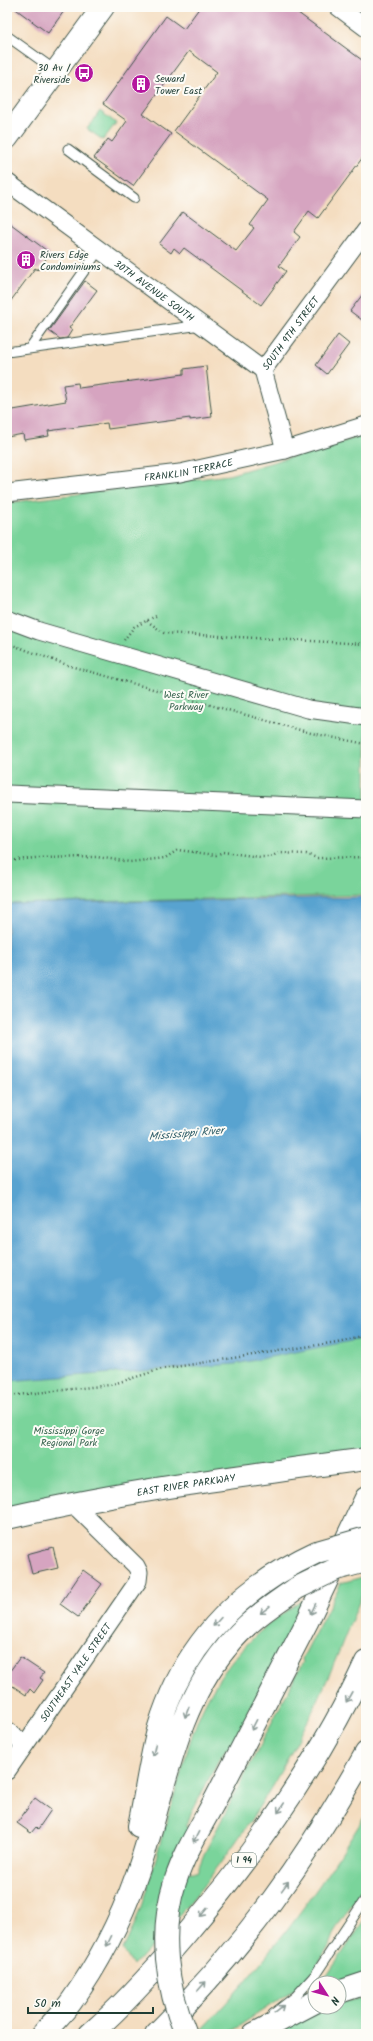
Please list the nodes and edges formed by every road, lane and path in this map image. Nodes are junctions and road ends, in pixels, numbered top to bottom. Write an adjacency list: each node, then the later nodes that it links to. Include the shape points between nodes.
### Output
1 (103, 7): 5 (main road)
2 (338, 7): 3 (street)
3 (366, 28)
4 (7, 36): 5 (lane)
5 (56, 71): 6 (main road)
6 (7, 138)
7 (68, 149): 9 (lane)
8 (7, 182): 11 (street, 30TH AVENUE SOUTH)
9 (134, 198)
10 (366, 230): 15 (street, SOUTH 9TH STREET)
11 (99, 250): 12 (street, 30TH AVENUE SOUTH); 13 (lane)
12 (202, 325): 13 (lane); 15 (street, 30TH AVENUE SOUTH)
13 (29, 349): 14 (lane)
14 (7, 352)
15 (263, 370): 17 (street, SOUTH 9TH STREET)
16 (366, 425): 17 (street, FRANKLIN TERRACE)
17 (285, 450): 18 (street, FRANKLIN TERRACE, via 180,473)
18 (7, 493)
19 (158, 615): 21 (path)
20 (7, 619): 24 (street)
21 (147, 620): 23 (path, via 164,633); 24 (path, via 134,627)
22 (7, 643): 26 (path, via 70,666 311,733)
23 (366, 644)
24 (115, 653): 25 (street, via 308,709)
25 (366, 717)
26 (366, 744)
27 (7, 794): 28 (street)
28 (366, 809)
29 (366, 857): 30 (path, via 317,858 306,854 280,853 260,858 223,852 216,855 178,850 165,858 130,862 98,858 35,858)
30 (7, 861)
31 (366, 1335): 32 (path, via 337,1342 162,1369 110,1385)
32 (7, 1396)
33 (366, 1459): 35 (main road, EAST RIVER PARKWAY)
34 (366, 1498): 50 (main road, one-way to 50, bridge, via 307,1622 181,1866 168,1914 168,1967 170,1985)
35 (72, 1503): 36 (main road, EAST RIVER PARKWAY); 41 (street, SOUTHEAST YALE STREET, via 136,1566 139,1572 138,1581)
36 (7, 1518)
37 (366, 1538): 45 (main road, one-way to 45, bridge, via 317,1552 276,1573 231,1607 206,1635 184,1667 159,1728)
38 (366, 1561): 45 (main road, one-way to 45, bridge, via 336,1569 297,1588 264,1611 226,1648 198,1689 181,1729 150,1836)
39 (366, 1662): 48 (main road, I 94, one-way to 48, via 328,1734 297,1784 230,1880 156,1967)
40 (7, 1731): 41 (street)
41 (25, 1744): 43 (street, SOUTHEAST YALE STREET)
42 (366, 1753): 49 (main road, one-way to 42, via 204,1984 270,1906 316,1839)
43 (7, 1771)
44 (366, 1898): 51 (lane, one-way to 44, via 296,1996 315,1975)
45 (121, 1914): 47 (main road, one-way to 47, via 103,1952 86,1979 70,2003)
46 (307, 2006): 52 (main road)
47 (43, 2034)
48 (90, 2034)
49 (156, 2034)
50 (186, 2034)
51 (249, 2034)
52 (254, 2034)

